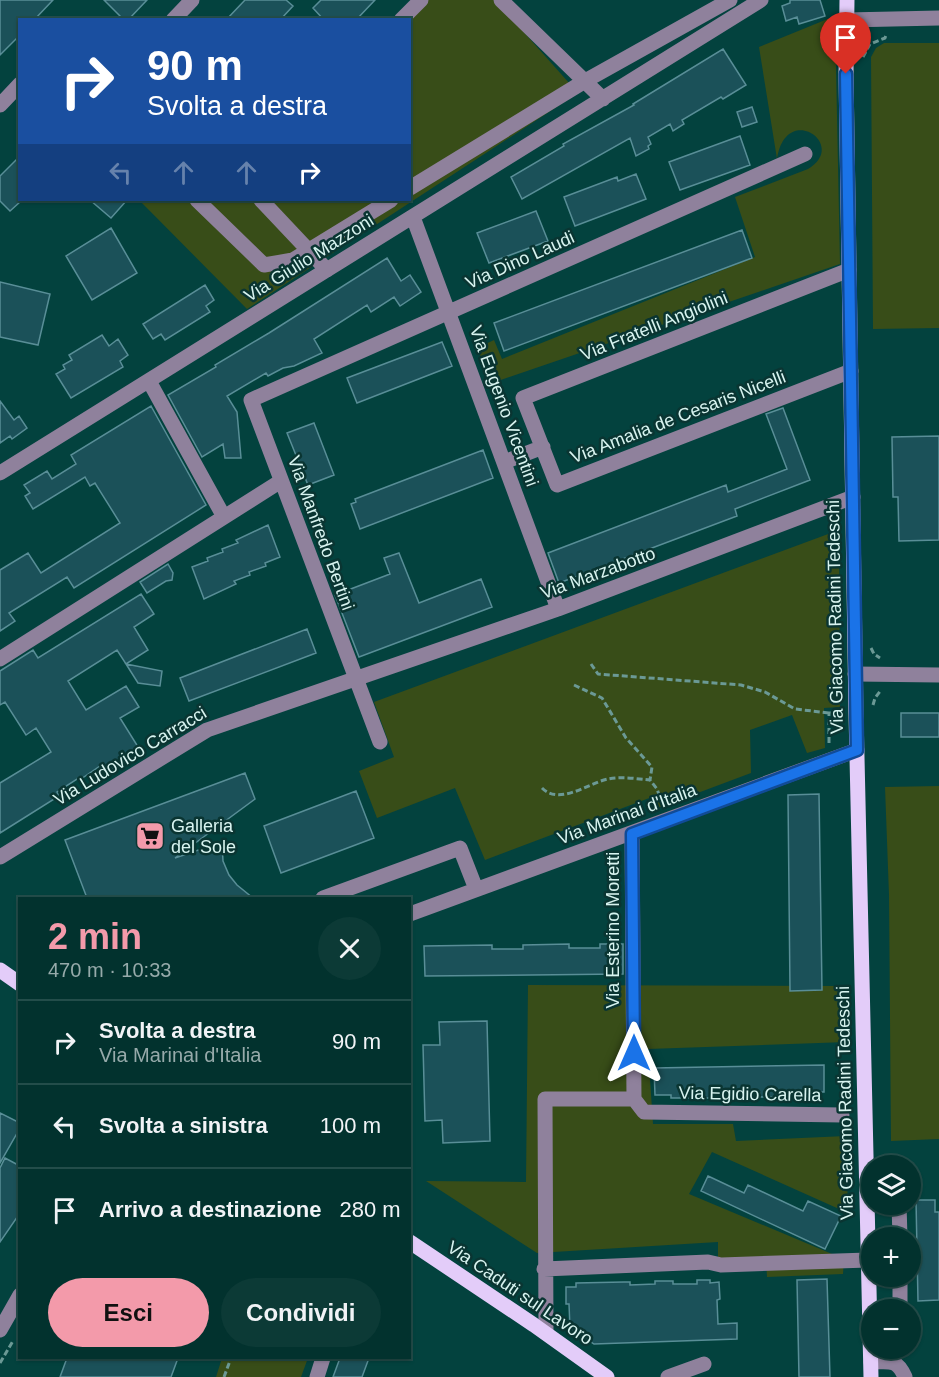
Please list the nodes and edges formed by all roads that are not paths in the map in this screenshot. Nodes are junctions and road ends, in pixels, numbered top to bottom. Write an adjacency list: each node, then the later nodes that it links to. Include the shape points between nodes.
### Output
1 (192, 0): 7 (street)
2 (421, 0): 8 (street)
3 (501, 0): 11 (street)
4 (730, 0): 11 (street)
5 (847, 0): 10 (main road, Via Giacomo Radini Tedeschi)
6 (756, 1): 13 (street, Via Giulio Mazzoni)
7 (175, 18)
8 (403, 18)
9 (939, 18): 10 (street)
10 (847, 20): 23 (main road, Via Giacomo Radini Tedeschi)
11 (585, 81): 13 (street); 16 (street)
12 (18, 86): 14 (street)
13 (603, 99): 20 (street, Via Giulio Mazzoni)
14 (0, 105)
15 (805, 154): 24 (street, Via Dino Laudi)
16 (411, 187)
17 (198, 201): 21 (street, via 264,265 293,261)
18 (262, 201): 21 (street)
19 (389, 201): 21 (street)
20 (413, 217): 22 (street, Via Giulio Mazzoni); 24 (street, Via Eugenio Vicentini)
21 (309, 250): 22 (street)
22 (327, 270): 26 (street, Via Giulio Mazzoni)
23 (849, 270): 25 (main road, Via Giacomo Radini Tedeschi); 28 (street, Via Fratelli Angiolini, via 523,398)
24 (449, 313): 27 (street, Via Dino Laudi); 29 (street, Via Eugenio Vicentini)
25 (850, 371): 28 (street, Via Amalia de Cesaris Nicelli, via 557,485); 32 (main road, Via Giacomo Radini Tedeschi)
26 (149, 381): 30 (street, Via Giulio Mazzoni); 33 (street)
27 (251, 400): 31 (street, Via Manfredo Bertini)
28 (543, 447): 29 (street)
29 (504, 462): 34 (street, Via Eugenio Vicentini)
30 (0, 473)
31 (281, 481): 33 (street); 38 (street, Via Manfredo Bertini)
32 (853, 497): 34 (street, Via Marzabotto); 36 (main road, Via Giacomo Radini Tedeschi)
33 (224, 517): 35 (street)
34 (558, 609): 38 (street, Via Marzabotto)
35 (0, 659)
36 (855, 674): 37 (street); 40 (main road, Via Giacomo Radini Tedeschi)
37 (939, 675)
38 (354, 679): 39 (street, Via Manfredo Bertini); 42 (street, Via Ludovico Carracci, via 207,730)
39 (380, 742)
40 (857, 750): 41 (street, Via Marinai d'Italia); 50 (main road, Via Giacomo Radini Tedeschi)
41 (632, 834): 43 (street, Via Marinai d'Italia); 48 (street, Via Esterino Moretti)
42 (0, 857)
43 (476, 889): 44 (street, via 460,848); 45 (street, Via Marinai d'Italia)
44 (326, 897)
45 (411, 914)
46 (0, 970): 47 (main road)
47 (18, 983)
48 (634, 1099): 49 (street, Via Egidio Carella, via 644,1112); 53 (street, Via Egidio Carella, via 545,1099)
49 (842, 1115)
50 (869, 1155)
51 (411, 1243): 57 (main road, Via Caduti sul Lavoro)
52 (861, 1260): 53 (street)
53 (544, 1269): 57 (street, Via Egidio Carella)
54 (869, 1287): 60 (main road, Via Giacomo Radini Tedeschi)
55 (18, 1298): 56 (street)
56 (0, 1330)
57 (546, 1333): 63 (main road, Via Caduti sul Lavoro)
58 (323, 1359): 62 (street)
59 (704, 1364): 64 (street)
60 (871, 1369): 61 (street, via 893,1361)
61 (903, 1372)
62 (316, 1377)
63 (607, 1377)
64 (668, 1377)

